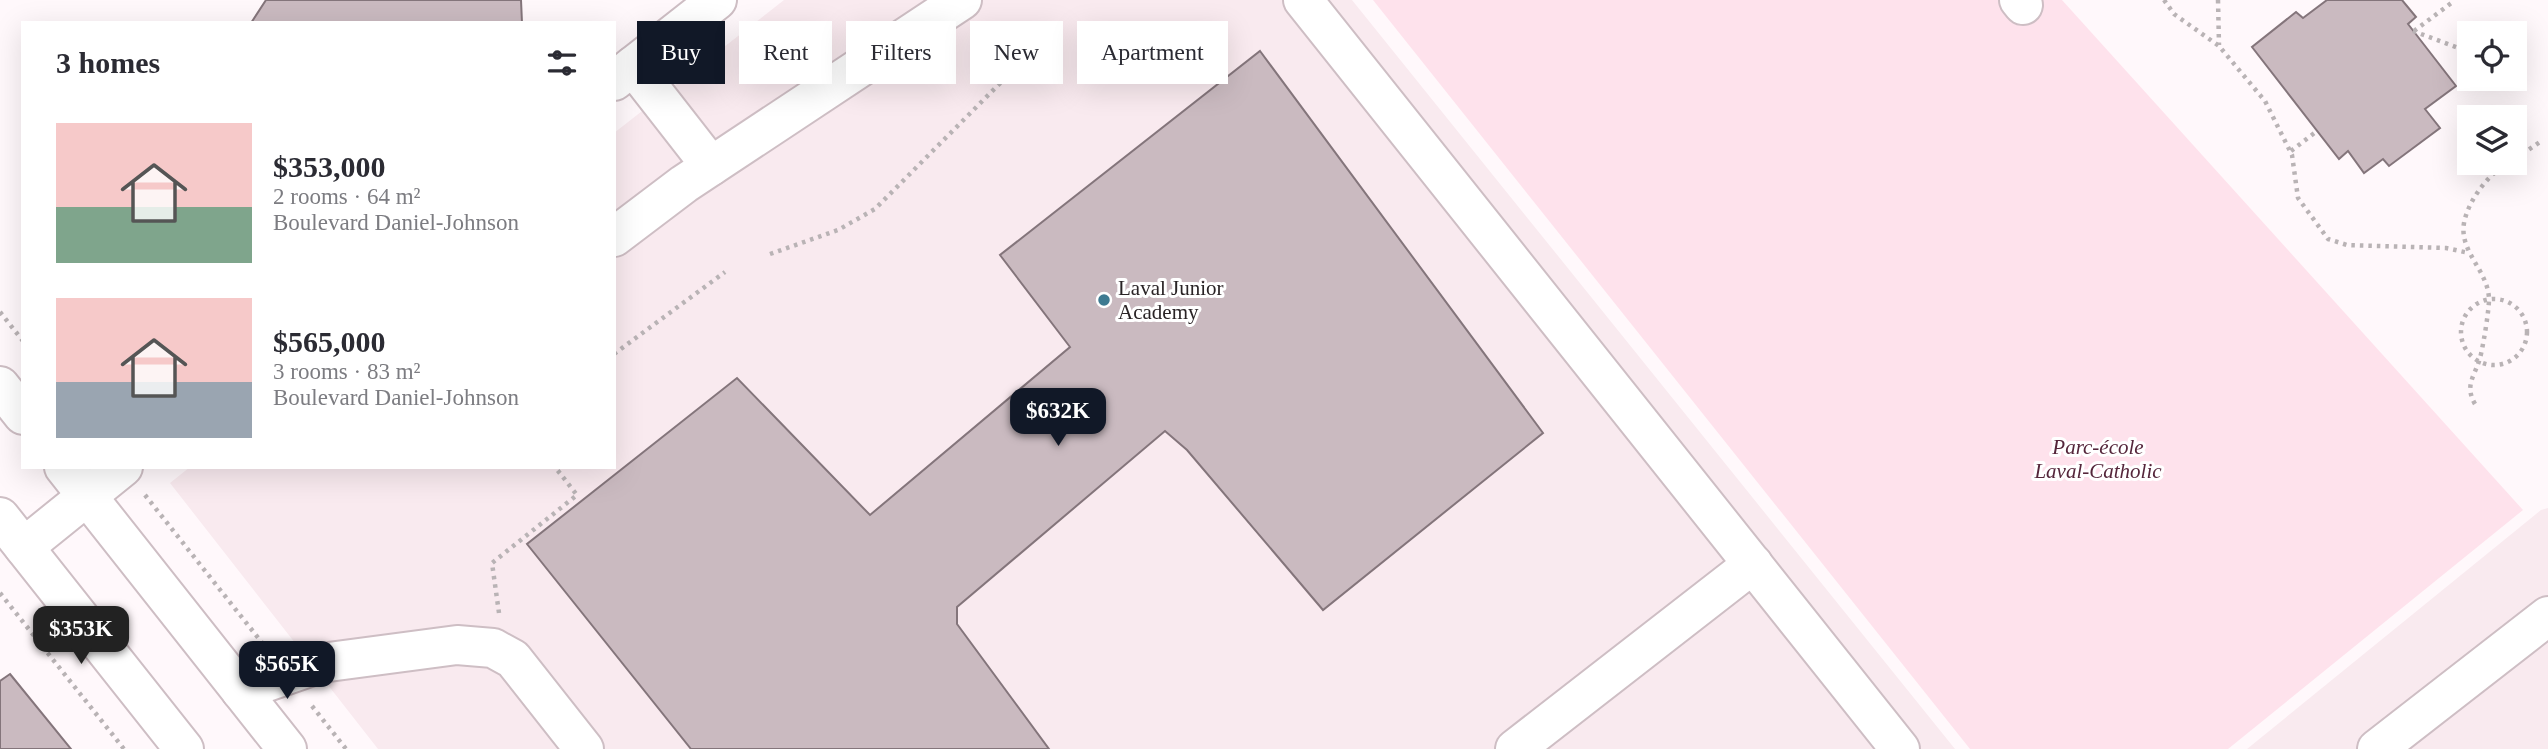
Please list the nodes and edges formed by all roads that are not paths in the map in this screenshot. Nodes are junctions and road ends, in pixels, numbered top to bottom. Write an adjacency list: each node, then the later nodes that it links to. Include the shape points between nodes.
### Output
1 (717, 0): 4 (street)
2 (962, 0): 5 (street)
3 (1303, 0): 13 (street)
4 (624, 74): 5 (street)
5 (711, 166): 6 (street)
6 (616, 236)
7 (0, 386): 8 (street)
8 (21, 412)
9 (116, 469): 10 (street)
10 (76, 481): 12 (street); 15 (street)
11 (0, 517): 12 (street)
12 (24, 547): 16 (street)
13 (1753, 564): 19 (street); 20 (street)
14 (2548, 616): 21 (street)
15 (241, 691): 17 (street); 18 (street, via 321,663 457,645 484,646 513,659)
16 (184, 749)
17 (287, 749)
18 (584, 749)
19 (1515, 749)
20 (1900, 749)
21 (2377, 749)

